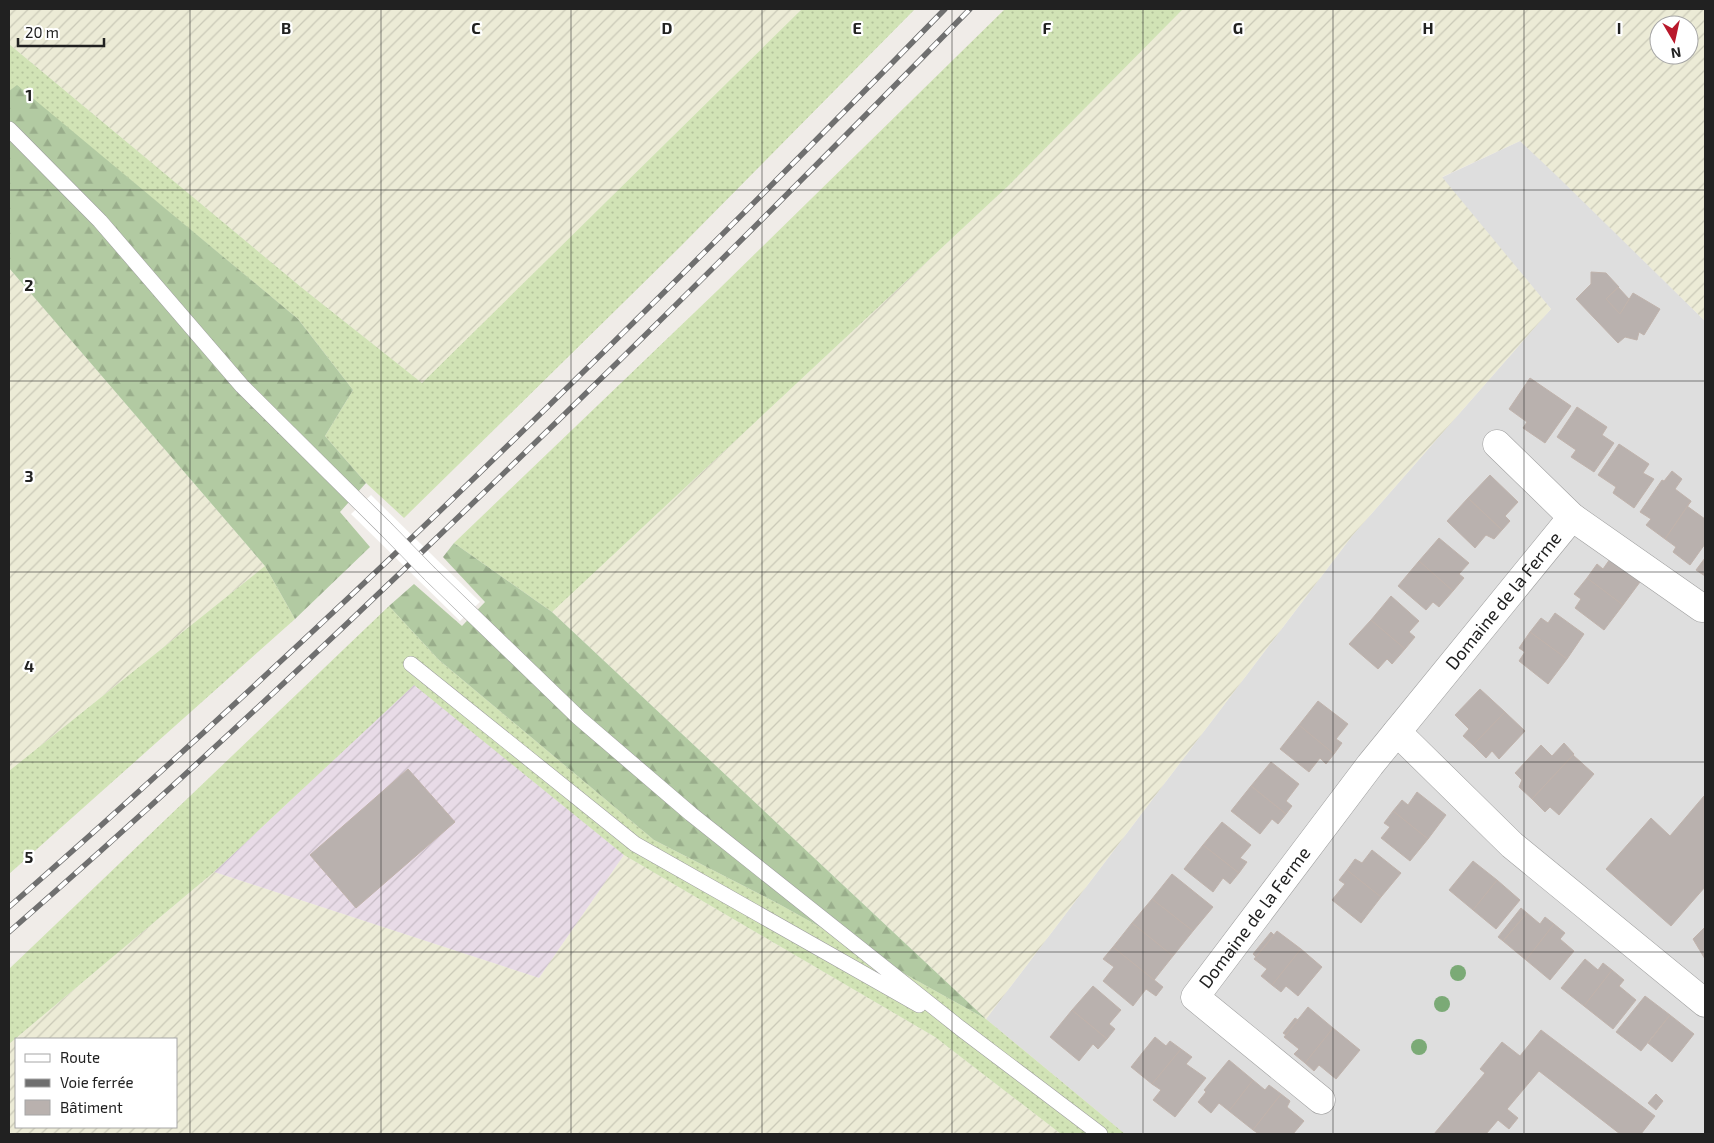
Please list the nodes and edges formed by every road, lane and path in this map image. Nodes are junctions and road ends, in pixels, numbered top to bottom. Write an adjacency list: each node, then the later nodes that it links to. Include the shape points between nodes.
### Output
1 (9, 129): 8 (lane, bridge, via 100,221 242,386 579,718 683,808)
2 (1497, 444): 3 (street, Domaine de la Ferme)
3 (1572, 516): 4 (street, Domaine de la Ferme); 6 (street, Domaine de la Ferme)
4 (1702, 608)
5 (410, 664): 8 (lane, via 635,844)
6 (1397, 732): 7 (street, via 1512,845); 9 (street, Domaine de la Ferme, via 1195,997)
7 (1705, 1003)
8 (960, 1028): 10 (lane)
9 (1321, 1100)
10 (1100, 1134)

